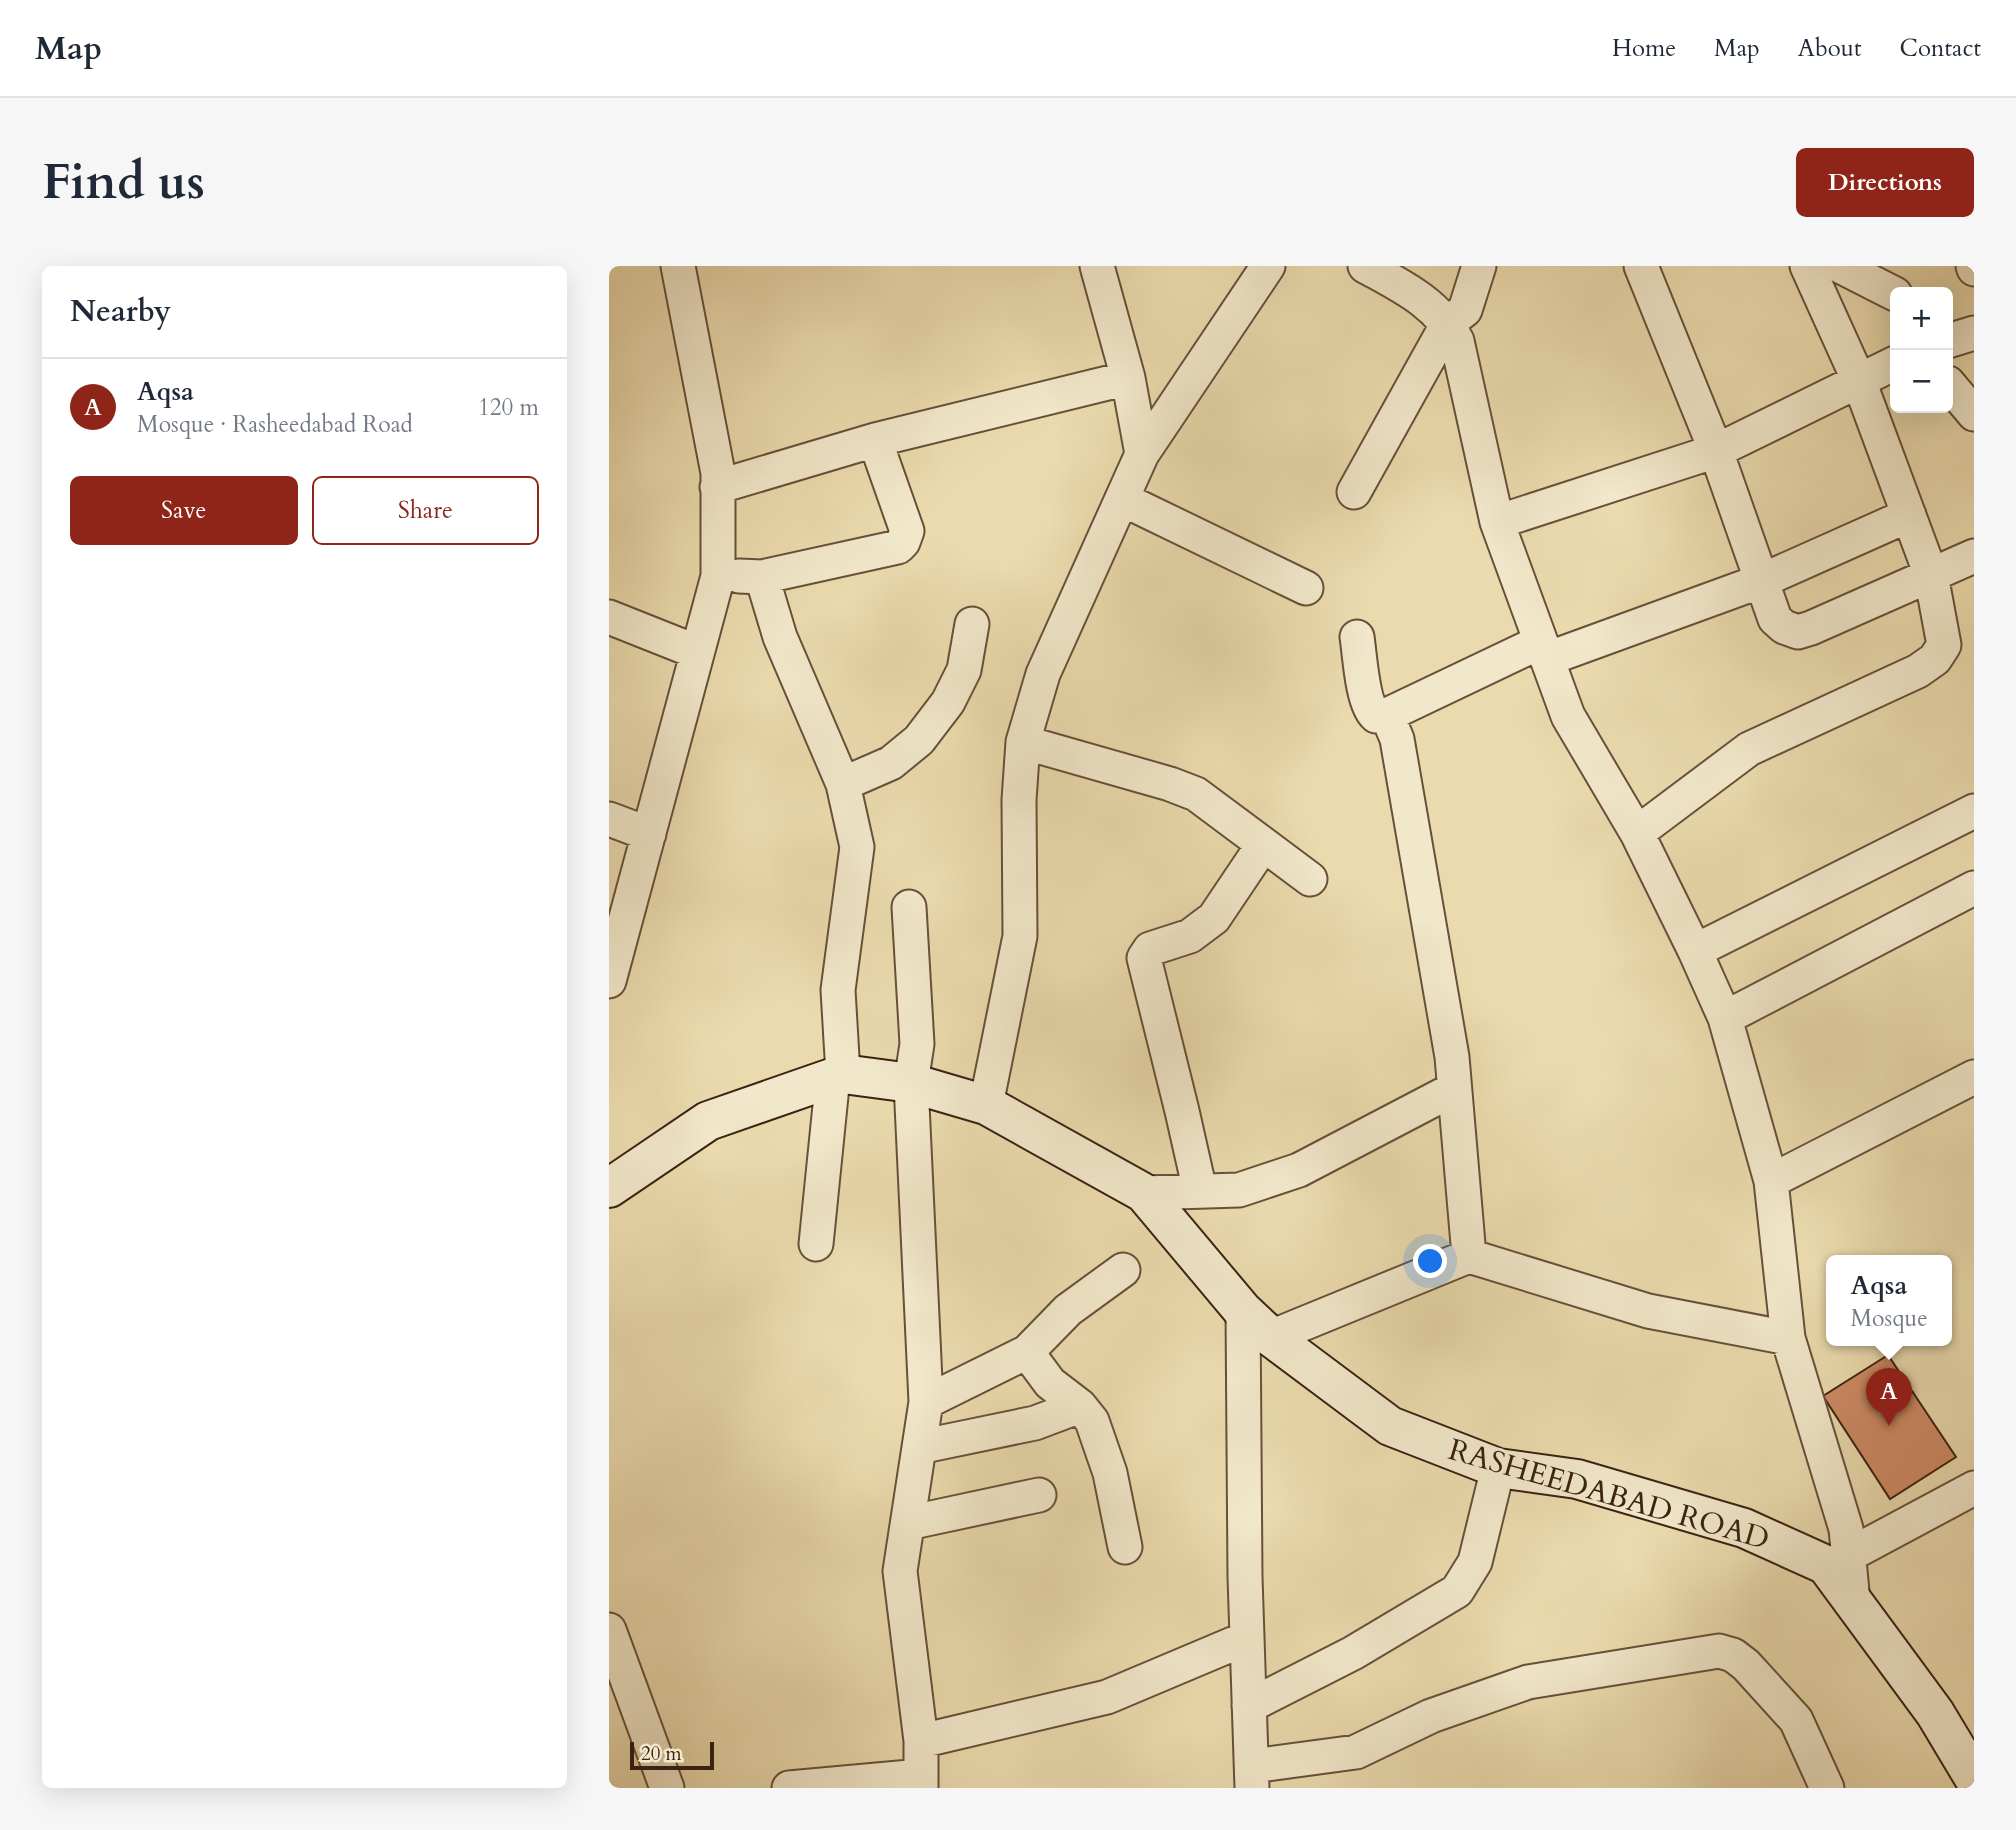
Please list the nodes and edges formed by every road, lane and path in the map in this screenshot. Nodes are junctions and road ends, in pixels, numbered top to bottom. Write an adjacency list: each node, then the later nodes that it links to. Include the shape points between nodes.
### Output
1 (678, 266): 21 (street)
2 (1097, 266): 14 (street)
3 (1268, 266): 20 (street)
4 (1365, 266): 10 (street, via 1419,296)
5 (1479, 266): 10 (street, via 1465,310)
6 (1641, 266): 19 (street)
7 (1807, 266): 15 (street)
8 (1846, 267): 9 (street)
9 (1890, 291)
10 (1448, 323): 22 (street); 25 (street, via 1457,341)
11 (1974, 333): 12 (street)
12 (1953, 339)
13 (1890, 366): 15 (street)
14 (1128, 378): 18 (street); 20 (street)
15 (1859, 381): 19 (street); 24 (street)
16 (1953, 389): 17 (street)
17 (1974, 414)
18 (875, 440): 21 (street); 29 (street, via 908,531 903,542 898,547)
19 (1716, 451): 25 (street); 30 (street)
20 (1142, 454): 23 (street)
21 (717, 487): 28 (street)
22 (1354, 492)
23 (1122, 499): 31 (street); 38 (street, via 1043,674)
24 (1909, 515): 27 (street); 30 (street)
25 (1497, 522): 35 (street)
26 (1974, 556): 27 (street)
27 (1931, 575): 30 (street, via 1798,632 1775,619); 42 (street, via 1944,645 1935,659 1749,748)
28 (718, 576): 29 (street); 36 (street)
29 (762, 577): 39 (street, via 780,637)
30 (1761, 580): 35 (street)
31 (1306, 587)
32 (609, 617): 36 (street)
33 (972, 624): 39 (street, via 964,670 948,702 919,740 891,763)
34 (1357, 637): 37 (street, via 1370,711)
35 (1544, 650): 37 (street); 42 (street, via 1568,716)
36 (697, 652): 43 (street)
37 (1387, 715): 54 (street, via 1397,739)
38 (1023, 742): 44 (street, via 1195,794); 55 (street, via 1020,936)
39 (843, 784): 51 (street, via 857,847 838,990)
40 (1974, 811): 48 (street)
41 (609, 819): 43 (street)
42 (1637, 832): 48 (street)
43 (649, 834): 49 (street)
44 (1263, 845): 45 (street); 58 (street, via 1214,918 1190,936 1150,949 1144,958)
45 (1310, 879)
46 (1974, 888): 50 (street)
47 (909, 907): 53 (street, via 917,1044)
48 (1695, 951): 50 (street)
49 (609, 981)
50 (1725, 1018): 56 (street)
51 (838, 1075): 53 (main road, RASHEEDABAD ROAD); 57 (main road, RASHEEDABAD ROAD, via 708,1121); 60 (street)
52 (1974, 1077): 56 (street)
53 (911, 1083): 55 (main road, RASHEEDABAD ROAD); 67 (street)
54 (1454, 1089): 58 (street, via 1299,1170 1239,1190); 61 (street)
55 (986, 1105): 59 (main road, RASHEEDABAD ROAD)
56 (1771, 1181): 65 (street)
57 (609, 1188)
58 (1200, 1191): 59 (street)
59 (1144, 1193): 63 (main road, RASHEEDABAD ROAD)
60 (815, 1244)
61 (1469, 1256): 64 (street); 65 (street, via 1648,1311)
62 (1123, 1270): 66 (street, via 1068,1310)
63 (1243, 1311): 64 (main road, RASHEEDABAD ROAD); 78 (street)
64 (1271, 1337): 70 (main road, RASHEEDABAD ROAD, via 1390,1426)
65 (1788, 1338): 75 (street, via 1846,1530)
66 (1027, 1352): 67 (street); 68 (street, via 1050,1383)
67 (926, 1402): 69 (street)
68 (1080, 1406): 69 (street, via 1035,1423); 74 (street, via 1092,1421 1110,1472)
69 (919, 1447): 73 (street)
70 (1499, 1468): 76 (main road, RASHEEDABAD ROAD, via 1577,1479 1744,1528 1826,1565); 79 (street, via 1475,1562 1457,1591 1353,1653)
71 (1974, 1488): 75 (street)
72 (1039, 1495): 73 (street)
73 (908, 1522): 80 (street, via 900,1571)
74 (1125, 1547)
75 (1849, 1555): 76 (street)
76 (1853, 1602): 82 (main road, RASHEEDABAD ROAD, via 1935,1713)
77 (609, 1630): 84 (street)
78 (1247, 1638): 79 (street); 80 (street, via 1107,1698)
79 (1249, 1706): 81 (street)
80 (921, 1741): 83 (street)
81 (1252, 1777): 86 (street, via 1356,1752 1431,1716 1528,1682 1719,1651 1746,1665 1797,1720)
82 (1974, 1778)
83 (921, 1782): 85 (street)
84 (667, 1788)
85 (789, 1788)
86 (1827, 1788)

